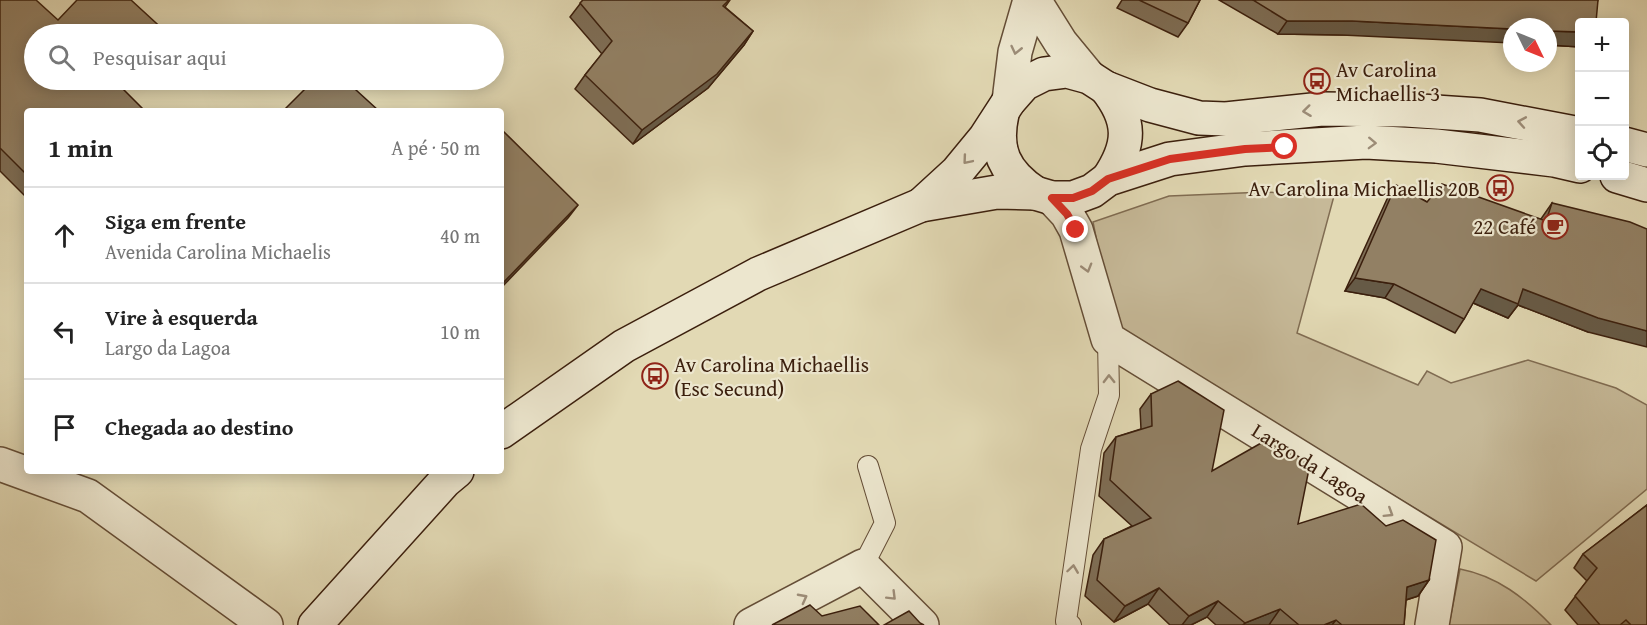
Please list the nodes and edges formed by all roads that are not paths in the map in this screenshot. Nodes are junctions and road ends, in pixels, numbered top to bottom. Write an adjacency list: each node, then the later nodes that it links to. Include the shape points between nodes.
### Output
1 (1032, 0): 2 (street, via 1061,42); 3 (street, one-way to 3, via 1015,52)
2 (1097, 83): 3 (street, via 1067,71 1044,74 1024,84); 4 (street, one-way to 2, via 1480,115 1406,110 1322,109 1199,118 1150,105); 8 (street, via 1118,104 1124,123 1125,143)
3 (1005, 107): 11 (street, via 998,132 1007,168 1019,182); 12 (street, one-way to 12, via 957,172)
4 (1575, 133)
5 (1629, 145): 6 (street)
6 (1647, 150)
7 (1575, 165): 8 (street, one-way to 7, via 1170,159 1245,149 1366,142 1436,146)
8 (1108, 179): 11 (street, via 1073,198)
9 (1629, 180): 10 (street)
10 (1647, 185)
11 (1044, 195): 12 (street, via 997,192); 13 (street, one-way to 13, via 1067,214 1076,230)
12 (921, 205): 14 (street, via 758,274 624,346)
13 (1108, 339): 25 (lane, one-way to 13, via 1066,621 1091,449 1109,395); 26 (street, Largo da Lagoa, one-way to 26, via 1445,547)
14 (504, 430)
15 (0, 464): 17 (street)
16 (868, 466): 20 (lane, via 885,523)
17 (24, 473)
18 (28, 474): 21 (street, via 88,496)
19 (453, 474): 22 (street)
20 (863, 566): 23 (street, one-way to 20); 24 (street, one-way to 24)
21 (266, 625)
22 (315, 625)
23 (751, 625)
24 (922, 625)
25 (1071, 625)
26 (1432, 625)

